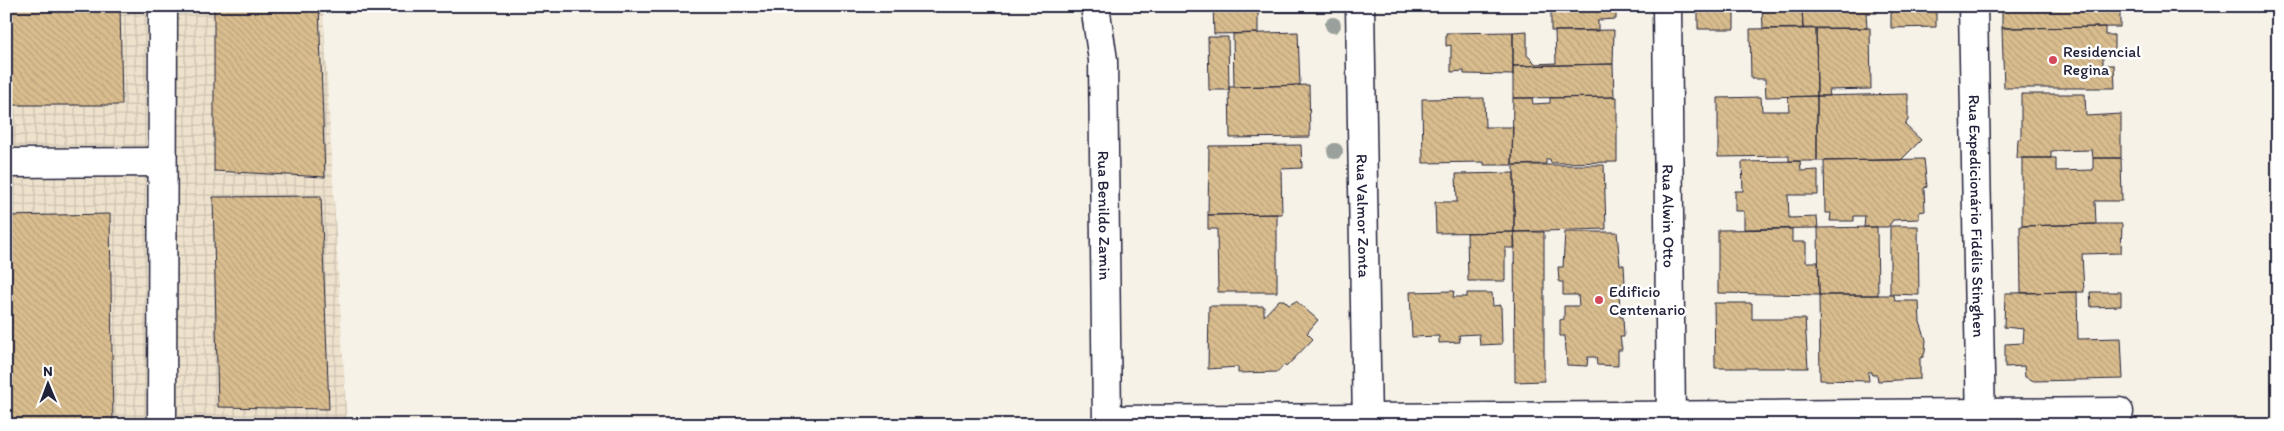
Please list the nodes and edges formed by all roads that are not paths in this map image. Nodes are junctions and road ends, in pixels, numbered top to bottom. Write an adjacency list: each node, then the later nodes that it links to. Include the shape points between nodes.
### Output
1 (163, 6): 6 (street)
2 (1096, 6): 11 (street, Rua Benildo Zamin, via 1103,60)
3 (1360, 6): 12 (street, Rua Valmor Zonta)
4 (1667, 6): 10 (street, Rua Alwin Otto)
5 (1973, 6): 9 (street, Rua Expedicionário Fidélis Stinghen)
6 (161, 162): 7 (street); 13 (street)
7 (6, 163)
8 (2119, 412): 9 (street)
9 (1981, 419): 10 (street)
10 (1670, 420): 12 (street)
11 (1107, 422): 12 (street)
12 (1367, 422)
13 (162, 425)

